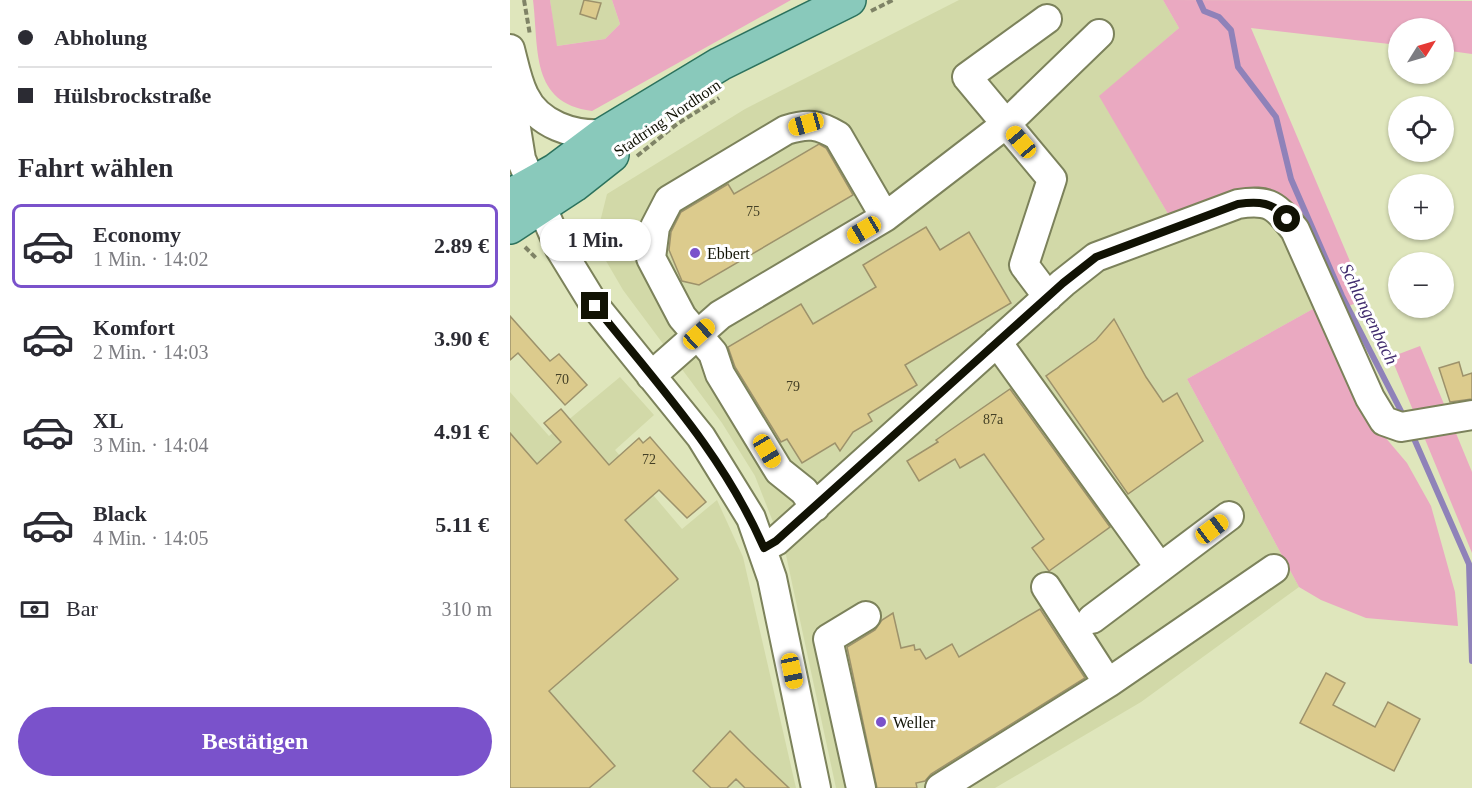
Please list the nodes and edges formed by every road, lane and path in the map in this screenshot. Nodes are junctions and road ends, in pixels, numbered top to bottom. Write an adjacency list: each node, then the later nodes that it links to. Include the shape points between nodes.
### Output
1 (893, 0): 2 (path)
2 (845, 10): 9 (main road, Stadtring Nordhorn, via 720,64); 11 (main road, Stadtring Nordhorn, via 804,30)
3 (1047, 19): 8 (street, via 967,77)
4 (1099, 34): 8 (street)
5 (510, 49): 9 (street, Stadtring Nordhorn, via 524,96 552,126 586,135)
6 (510, 91): 11 (street)
7 (728, 92): 10 (path, via 677,124)
8 (1006, 124): 12 (street); 15 (street, via 1052,179 1024,265)
9 (604, 134): 11 (main road, Stadtring Nordhorn)
10 (635, 158)
11 (527, 197): 13 (main road, Stadtring Nordhorn); 18 (street, via 595,306)
12 (885, 217): 16 (street, via 720,315); 16 (street, via 838,136 806,124 786,130 669,200 655,227 651,258 682,317)
13 (517, 237): 14 (path)
14 (540, 262)
15 (1055, 290): 17 (street); 19 (street, via 1096,257 1238,204 1259,201 1278,208 1295,230 1384,421 1410,427)
16 (699, 334): 18 (street); 20 (street, via 779,471 804,491)
17 (997, 342): 20 (street); 23 (street)
18 (651, 376): 22 (street, via 719,462)
19 (1472, 415)
20 (814, 507): 22 (street)
21 (1229, 516): 23 (street)
22 (764, 548): 29 (street)
23 (1161, 568): 27 (street)
24 (1274, 568): 28 (street)
25 (1046, 587): 28 (street)
26 (866, 616): 30 (street, via 828,639)
27 (1092, 619)
28 (1108, 683): 31 (street)
29 (816, 788)
30 (861, 788)
31 (940, 788)

